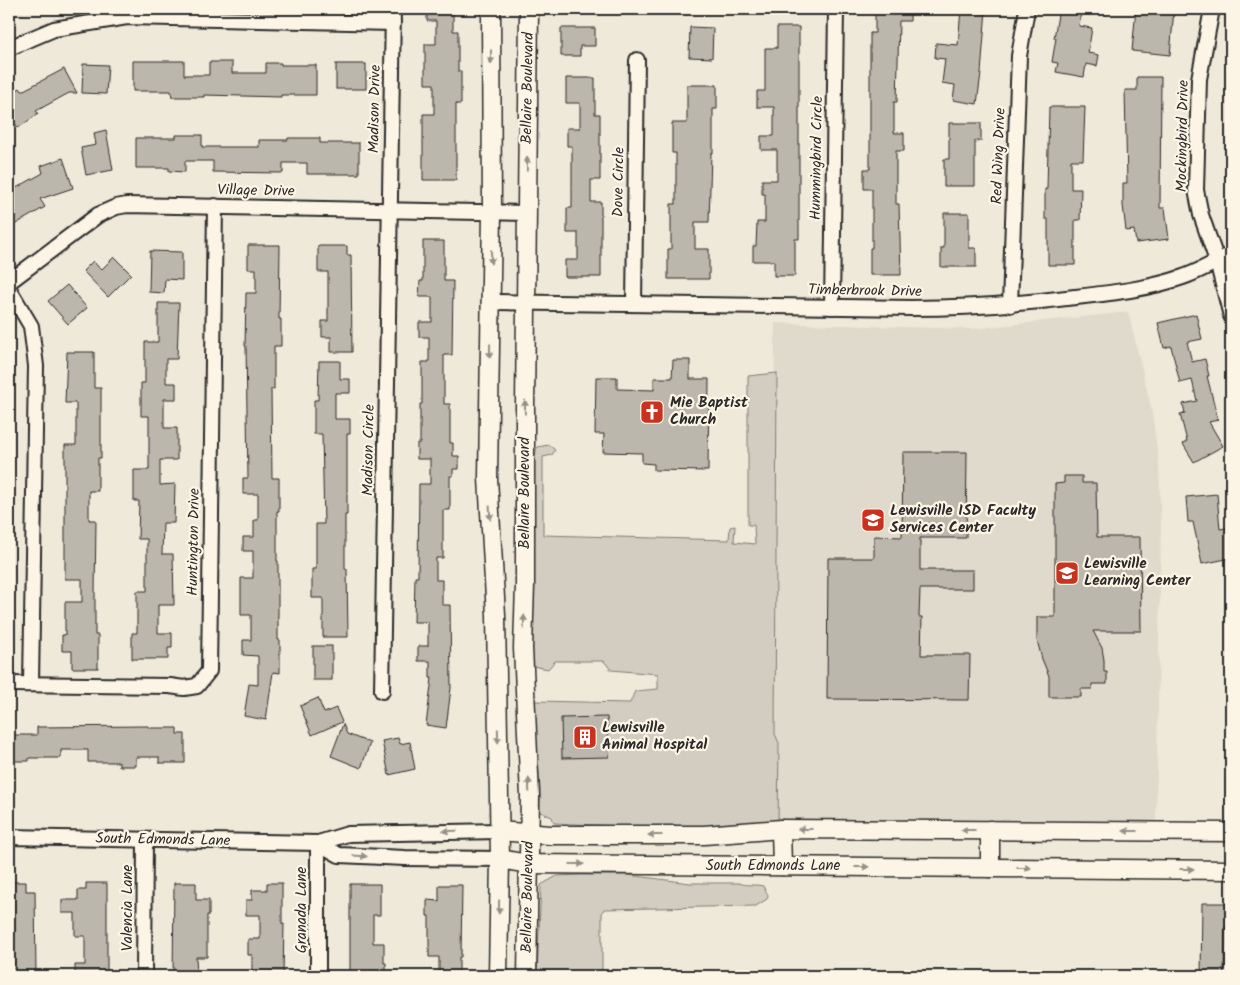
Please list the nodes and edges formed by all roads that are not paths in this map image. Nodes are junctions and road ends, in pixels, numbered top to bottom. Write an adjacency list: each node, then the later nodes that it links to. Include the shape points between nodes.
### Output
1 (393, 9): 7 (street, Madison Drive)
2 (491, 9): 12 (main road, Bellaire Boulevard, one-way to 12)
3 (529, 9): 13 (main road, Bellaire Boulevard, one-way to 3)
4 (836, 9): 22 (street, Hummingbird Circle)
5 (1027, 9): 21 (street, Red Wing Drive, via 1019,56)
6 (1212, 9): 15 (street, Mockingbird Drive, via 1199,78 1196,190)
7 (393, 23): 8 (street, via 127,17 54,29); 11 (street, Madison Drive)
8 (9, 48)
9 (637, 60): 20 (street, Dove Circle)
10 (214, 206): 11 (street, Village Drive); 16 (street, Village Drive, via 116,207 88,221); 25 (street, Huntington Drive, via 209,671 197,686 184,688)
11 (389, 210): 12 (street, Village Drive); 26 (street, Madison Circle)
12 (492, 212): 13 (street, Village Drive); 18 (main road, Bellaire Boulevard, one-way to 18)
13 (526, 212): 19 (main road, Bellaire Boulevard)
14 (1231, 254): 15 (street, Timberbrook Drive)
15 (1217, 261): 21 (street, Timberbrook Drive, via 1182,277 1148,286); 23 (street, Mockingbird Drive)
16 (9, 282)
17 (9, 289): 25 (street, via 31,326 36,366)
18 (490, 302): 19 (street, Timberbrook Drive); 29 (main road, Bellaire Boulevard, one-way to 29, via 488,478 496,615)
19 (527, 302): 20 (street, Timberbrook Drive); 31 (main road, Bellaire Boulevard, one-way to 19, via 530,796 523,648)
20 (634, 304): 22 (street, Timberbrook Drive)
21 (1010, 305): 22 (street, Timberbrook Drive)
22 (832, 307)
23 (1231, 316)
24 (9, 684): 25 (street, Huntington Drive)
25 (31, 684)
26 (382, 691)
27 (781, 829): 28 (main road, South Edmonds Lane, one-way to 27); 31 (main road, South Edmonds Lane, one-way to 31, via 704,835); 37 (main road)
28 (990, 830): 30 (main road, South Edmonds Lane, one-way to 28); 38 (main road)
29 (499, 831): 31 (main road, South Edmonds Lane); 34 (street, South Edmonds Lane, one-way to 34, via 348,834); 35 (main road, Bellaire Boulevard)
30 (1231, 832)
31 (528, 833): 36 (main road, Bellaire Boulevard)
32 (9, 837): 33 (street, South Edmonds Lane)
33 (145, 840): 34 (street, South Edmonds Lane); 40 (street, Valencia Lane)
34 (318, 843): 35 (street, South Edmonds Lane, one-way to 35, via 339,855); 41 (street, Granada Lane)
35 (500, 859): 36 (main road, South Edmonds Lane); 42 (main road, Bellaire Boulevard, one-way to 42)
36 (528, 864): 37 (main road, South Edmonds Lane, one-way to 37); 43 (main road, Bellaire Boulevard)
37 (782, 866): 38 (main road, South Edmonds Lane, one-way to 38)
38 (990, 868): 39 (main road, South Edmonds Lane, one-way to 39)
39 (1231, 870)
40 (144, 976)
41 (318, 976)
42 (498, 976)
43 (527, 976)

